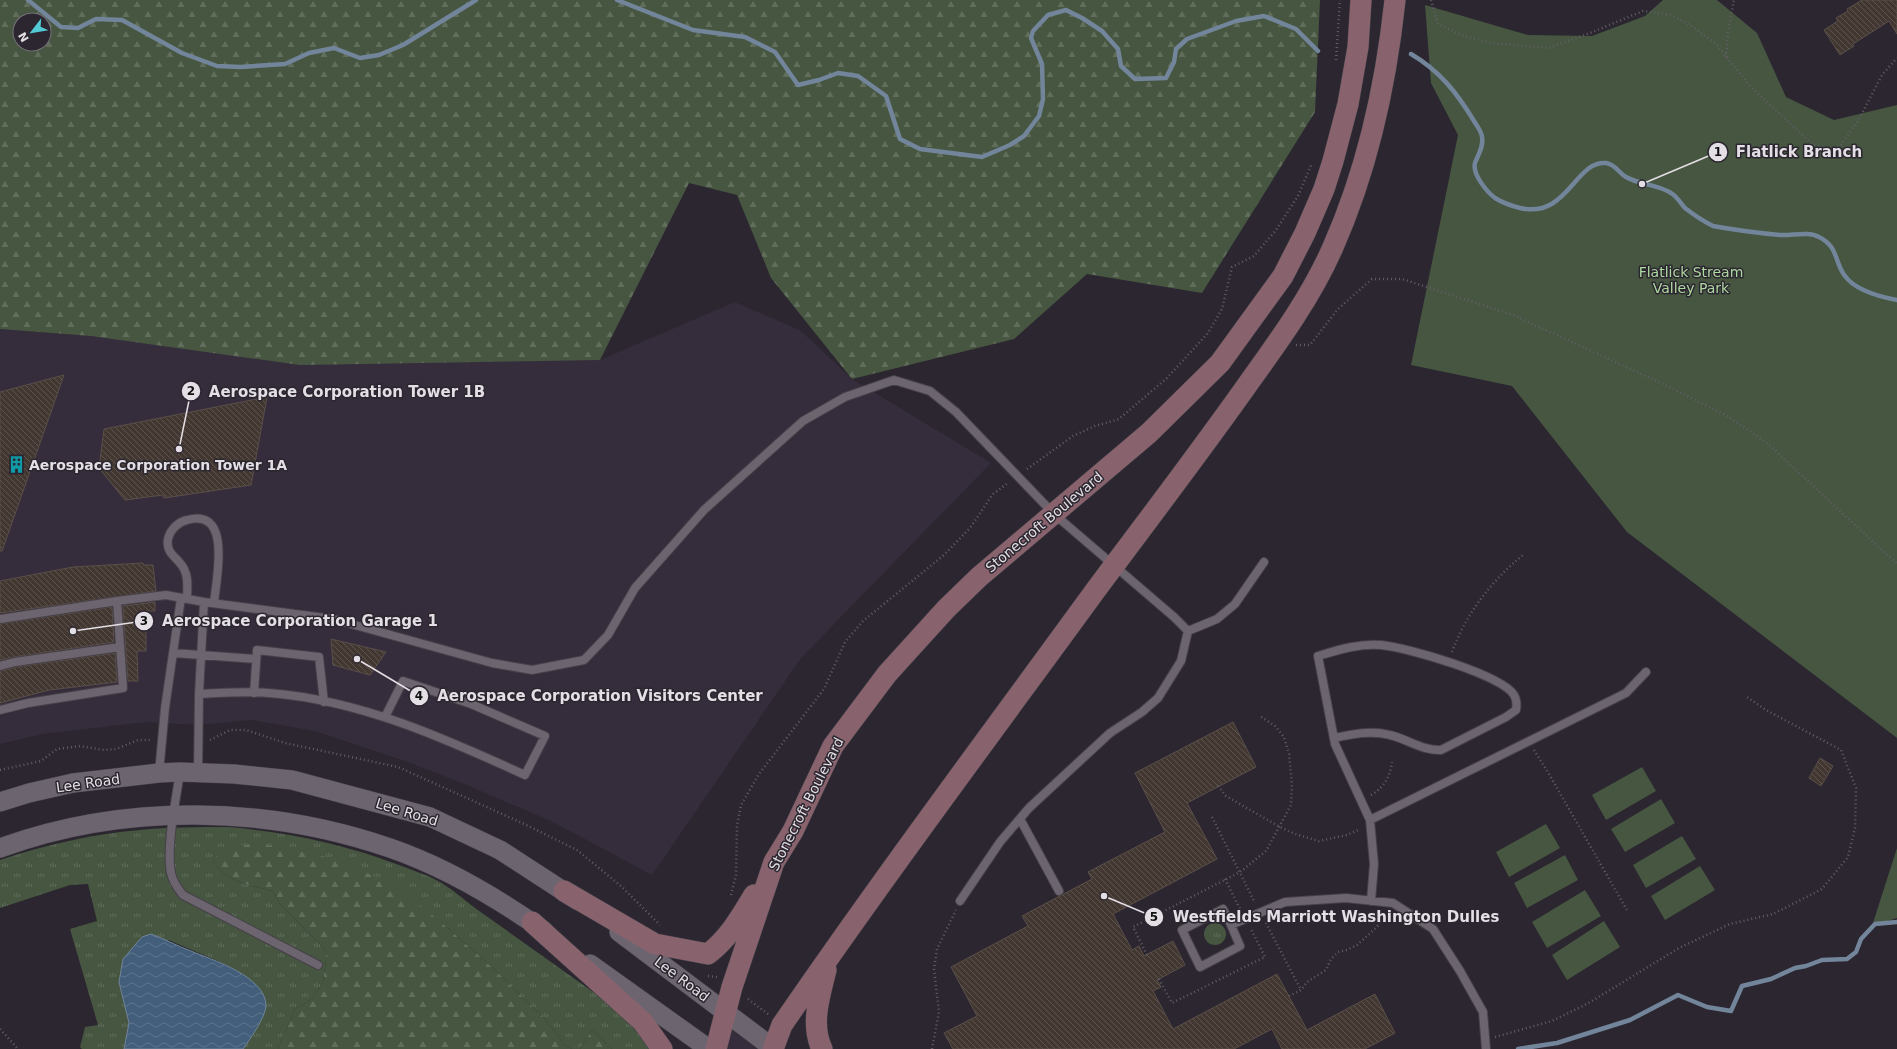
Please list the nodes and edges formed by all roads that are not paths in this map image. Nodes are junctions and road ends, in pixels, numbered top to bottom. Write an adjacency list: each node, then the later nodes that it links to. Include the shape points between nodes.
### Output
1 (1361, 0): 3 (main road, Stonecroft Boulevard, via 1358,47 1333,161 1305,233 1283,276 1242,335 1215,368 1149,434)
2 (1395, 0): 5 (main road, via 1373,135 1360,177 1333,246 1307,298 1276,344 1221,423)
3 (1054, 514): 5 (lane); 9 (lane, via 956,412 930,391 894,380 839,400 803,421 704,510 635,588 608,635 584,660 532,670 492,663 333,619); 31 (main road, Stonecroft Boulevard, via 979,577 920,635 887,674 833,746 793,831)
4 (1264, 562): 11 (lane, via 1235,604 1217,619)
5 (1113, 566): 11 (lane); 38 (main road)
6 (184, 598): 7 (lane, via 166,595); 8 (lane); 9 (lane, via 188,580 184,568 170,554 168,538 177,525 186,520 197,519 214,526 218,537); 13 (lane)
7 (117, 601): 10 (lane); 12 (lane)
8 (204, 602): 9 (lane); 14 (lane)
9 (214, 603)
10 (0, 619)
11 (1188, 630): 28 (lane, via 1181,661 1158,698 1110,733)
12 (120, 647): 16 (lane); 21 (lane, via 123,688)
13 (174, 654): 14 (lane); 25 (lane, via 165,708)
14 (201, 656): 15 (lane); 19 (lane)
15 (256, 659): 18 (lane); 20 (lane, via 257,650 319,658)
16 (0, 666)
17 (1646, 672): 29 (lane, via 1626,693)
18 (254, 693): 19 (lane); 20 (lane)
19 (199, 694): 24 (lane)
20 (324, 702): 22 (lane)
21 (0, 710)
22 (385, 718): 22 (lane, via 403,681 471,704 545,736 525,776 453,742)
23 (1334, 738): 23 (lane, via 1318,656 1362,646 1381,645 1450,663 1507,688 1514,694 1517,702 1516,710 1506,717 1441,750 1433,751 1391,735 1378,733); 29 (lane)
24 (189, 772): 25 (street, Lee Road); 27 (lane); 32 (street, Lee Road, via 292,780 430,817 500,850)
25 (159, 773): 26 (street, Lee Road, via 72,783)
26 (0, 802)
27 (174, 815): 30 (street, via 86,824); 36 (street, via 213,815 293,824 389,848 434,866 480,889); 39 (lane, via 170,864 176,887 183,895)
28 (1020, 819): 33 (lane); 34 (lane, via 1000,842)
29 (1370, 822): 35 (lane, via 1374,864)
30 (0, 848)
31 (774, 862): 32 (main road, via 732,931 708,954 655,944); 40 (main road, Stonecroft Boulevard)
32 (564, 890): 40 (street, Lee Road)
33 (1059, 891)
34 (960, 901)
35 (1371, 901): 37 (lane, via 1346,898 1285,902); 46 (lane, via 1393,904 1433,929 1483,1012)
36 (532, 922): 41 (main road, via 643,1022); 42 (street)
37 (1231, 925): 37 (lane, via 1223,909 1182,930 1200,967 1240,946)
38 (829, 957): 44 (main road, via 782,1025); 45 (main road, via 816,1015 817,1039)
39 (318, 965)
40 (725, 1012): 43 (main road, Stonecroft Boulevard); 44 (street, Lee Road)
41 (662, 1049)
42 (709, 1049)
43 (716, 1049)
44 (773, 1049)
45 (822, 1049)
46 (1486, 1049)

